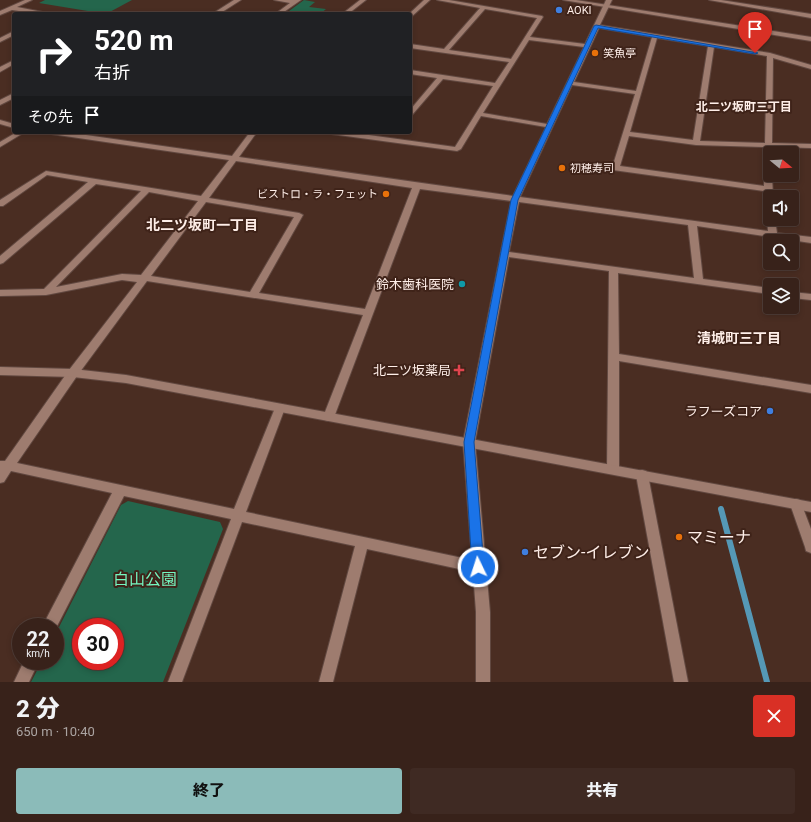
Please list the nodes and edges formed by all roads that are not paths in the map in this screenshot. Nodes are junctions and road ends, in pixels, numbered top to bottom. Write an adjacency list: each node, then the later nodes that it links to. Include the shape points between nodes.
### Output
1 (29, 0): 13 (street)
2 (238, 0): 15 (street)
3 (277, 0): 10 (street)
4 (363, 0): 17 (street)
5 (427, 0): 19 (street)
6 (440, 0): 12 (street)
7 (566, 0): 11 (street)
8 (587, 0): 11 (street)
9 (712, 0): 20 (street)
10 (296, 1): 16 (street)
11 (608, 3): 21 (street); 23 (street); 26 (street)
12 (484, 7): 25 (street, via 540,17); 31 (street)
13 (11, 8): 14 (street); 18 (street)
14 (37, 12)
15 (218, 12)
16 (281, 12)
17 (348, 12)
18 (0, 13)
19 (412, 14)
20 (811, 16)
21 (596, 26): 24 (street); 30 (street)
22 (12, 34): 27 (street)
23 (811, 35)
24 (655, 36): 28 (street); 41 (street)
25 (528, 38): 30 (street); 33 (street)
26 (811, 39)
27 (0, 40)
28 (711, 45): 32 (street); 56 (street)
29 (412, 46): 31 (street)
30 (587, 46): 39 (street)
31 (445, 51): 33 (street)
32 (770, 55): 35 (street); 58 (street)
33 (513, 61): 40 (street)
34 (12, 63): 36 (street)
35 (811, 67)
36 (0, 70)
37 (412, 72): 38 (street)
38 (441, 76): 40 (street); 44 (street)
39 (570, 82): 41 (street); 48 (street)
40 (497, 85): 45 (street)
41 (638, 93): 54 (street)
42 (12, 96): 43 (street)
43 (0, 103)
44 (412, 112)
45 (478, 114): 48 (street); 55 (street, via 457,149)
46 (0, 122): 47 (street)
47 (12, 125)
48 (549, 126): 66 (street)
49 (19, 134): 57 (street)
50 (64, 134): 60 (street)
51 (252, 134): 60 (street)
52 (344, 134): 55 (street)
53 (393, 134): 55 (street)
54 (626, 134): 56 (street); 63 (street, via 616,168)
55 (388, 140)
56 (696, 143): 58 (street)
57 (0, 145)
58 (769, 145): 59 (street); 63 (street)
59 (811, 146)
60 (233, 159): 62 (street); 65 (street)
61 (94, 182): 64 (street); 67 (street, via 46,173); 73 (street)
62 (417, 186): 66 (street); 83 (street)
63 (768, 189)
64 (147, 190): 65 (street); 78 (street)
65 (203, 199): 75 (street); 80 (street, via 299,214)
66 (515, 200): 68 (street); 72 (street)
67 (0, 204)
68 (692, 223): 69 (street); 76 (street)
69 (767, 234)
70 (799, 238): 71 (street)
71 (811, 240)
72 (505, 254): 74 (street); 90 (street)
73 (0, 261)
74 (614, 270): 76 (street); 84 (street)
75 (145, 278): 78 (street, via 122,277); 80 (street); 86 (street)
76 (699, 281): 77 (street)
77 (763, 290)
78 (46, 292): 79 (street)
79 (0, 293)
80 (253, 295): 83 (street)
81 (799, 295): 82 (street)
82 (811, 297)
83 (368, 314): 89 (street)
84 (614, 357): 87 (street); 92 (street)
85 (0, 371): 86 (street)
86 (73, 373): 88 (street, via 126,379); 91 (street)
87 (811, 389)
88 (280, 408): 89 (street); 98 (street)
89 (329, 416): 90 (street)
90 (469, 442): 92 (street); 101 (street)
91 (4, 466): 94 (street); 95 (street)
92 (613, 469): 93 (street)
93 (642, 475): 96 (street); 108 (street)
94 (0, 478)
95 (120, 490): 98 (street); 102 (street)
96 (796, 504): 97 (street); 100 (street)
97 (811, 507)
98 (238, 516): 99 (street); 105 (street)
99 (363, 542): 101 (street); 106 (street)
100 (811, 547)
101 (478, 567): 107 (street, via 483,612)
102 (54, 618)
103 (27, 670): 104 (street)
104 (21, 682)
105 (175, 682)
106 (326, 682)
107 (483, 682)
108 (681, 682)

